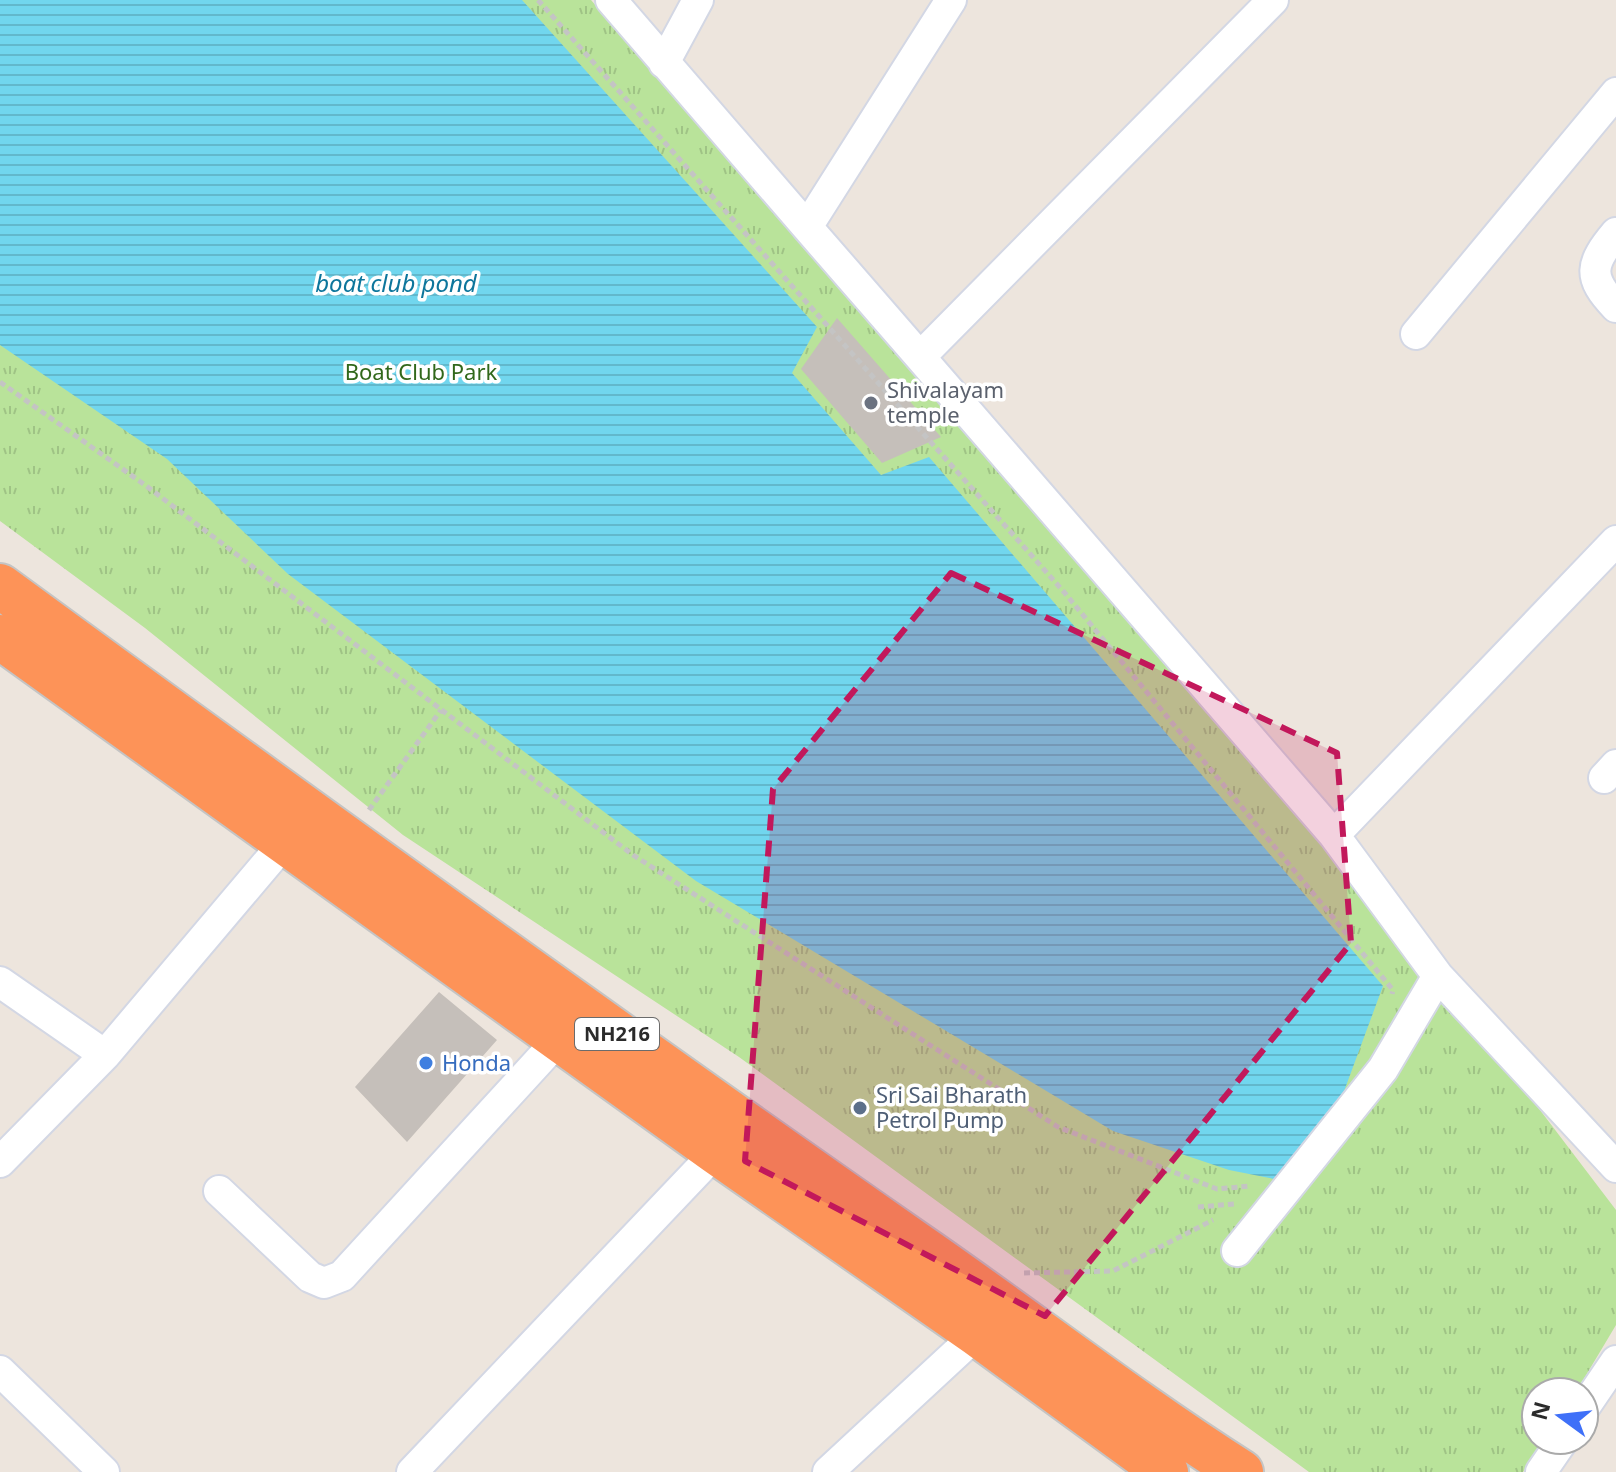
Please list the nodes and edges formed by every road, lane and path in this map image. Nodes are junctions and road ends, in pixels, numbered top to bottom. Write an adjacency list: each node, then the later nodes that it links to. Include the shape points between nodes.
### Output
1 (538, 0): 23 (path, via 1064,592 1393,990)
2 (611, 0): 6 (street)
3 (698, 0): 6 (street)
4 (951, 0): 8 (street)
5 (1273, 0): 12 (street)
6 (664, 63): 8 (street)
7 (1616, 93): 11 (street)
8 (807, 227): 12 (street)
9 (1616, 233): 10 (street, via 1599,253 1594,271 1599,289)
10 (1616, 307)
11 (1416, 334)
12 (920, 357): 19 (street)
13 (0, 382): 17 (path)
14 (1616, 541): 19 (street)
15 (0, 586): 33 (highway, NH216, via 676,1076)
16 (0, 637): 20 (highway, NH216)
17 (441, 710): 18 (path); 29 (path, via 633,855 1058,1127 1217,1189)
18 (363, 818)
19 (1334, 835): 21 (street)
20 (285, 842): 24 (highway, NH216); 25 (street)
21 (1438, 976): 28 (street); 32 (street, via 1383,1069)
22 (0, 982): 25 (street)
23 (1388, 1003)
24 (559, 1039): 26 (highway, NH216); 30 (street, via 342,1276 324,1283 310,1277)
25 (105, 1055): 27 (street)
26 (716, 1152): 33 (highway, NH216); 38 (street)
27 (0, 1162)
28 (1616, 1167)
29 (1258, 1185)
30 (219, 1191)
31 (1213, 1220): 33 (path, via 1113,1271 1024,1273)
32 (1237, 1251)
33 (989, 1318): 39 (street); 40 (highway, NH216); 41 (highway, NH216)
34 (1616, 1361): 36 (street)
35 (0, 1371): 37 (street)
36 (1600, 1384)
37 (104, 1472)
38 (412, 1472)
39 (828, 1472)
40 (1166, 1472)
41 (1241, 1472)

